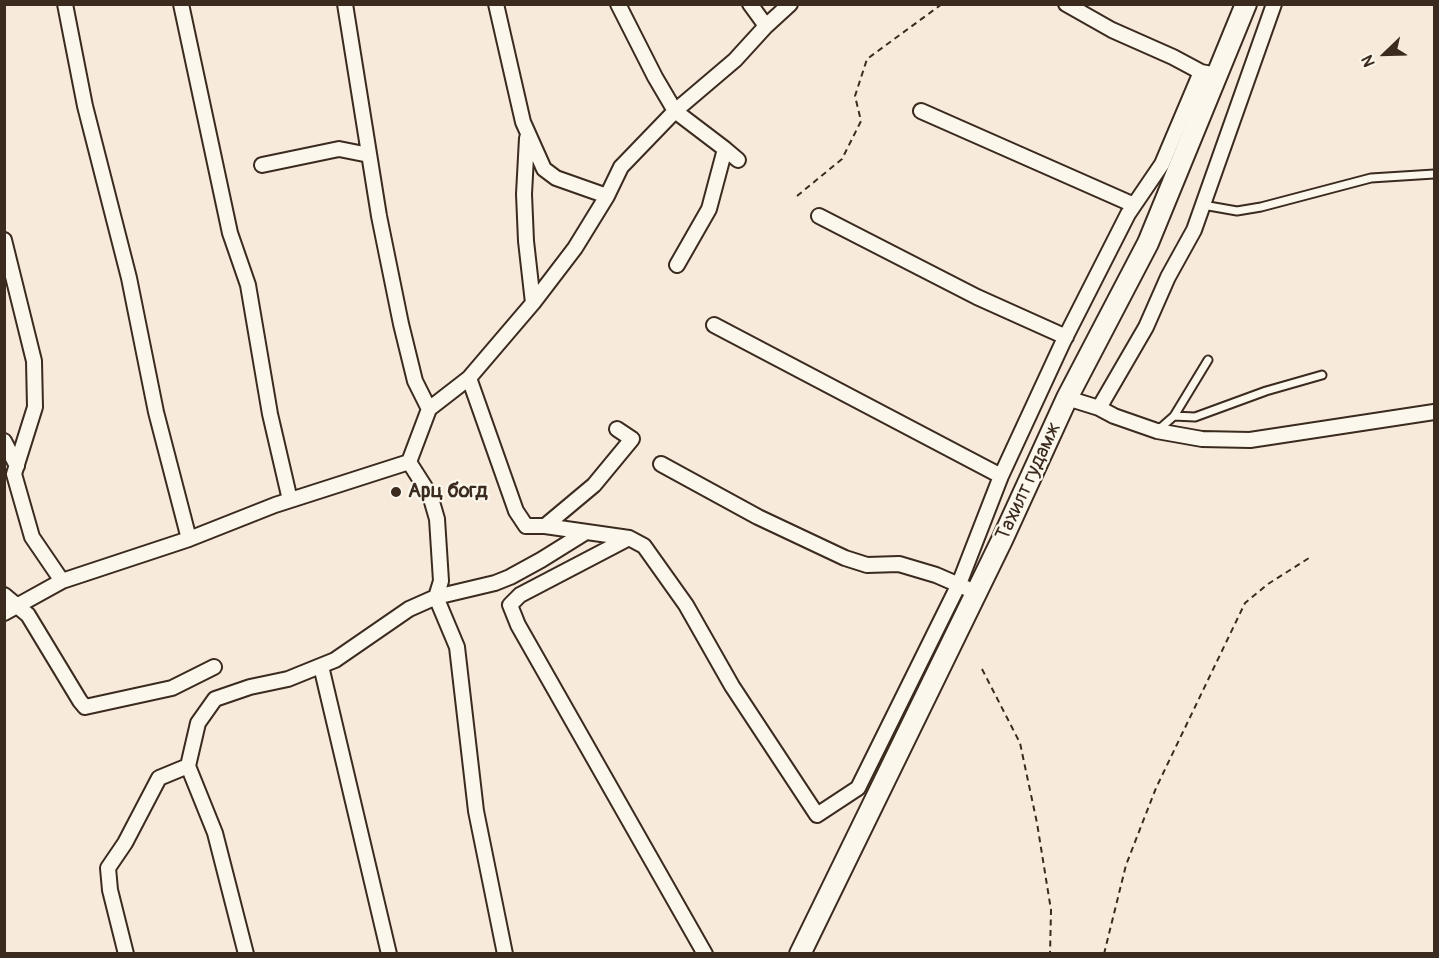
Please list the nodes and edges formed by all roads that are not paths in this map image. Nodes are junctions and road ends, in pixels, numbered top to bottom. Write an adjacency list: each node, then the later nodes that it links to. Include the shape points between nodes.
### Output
1 (65, 4): 49 (street, via 85,106)
2 (181, 4): 45 (street, via 230,233 248,285 270,414)
3 (345, 4): 17 (street)
4 (496, 4): 15 (street)
5 (618, 4): 13 (street)
6 (750, 4): 11 (street)
7 (790, 4): 11 (street)
8 (1066, 4): 12 (street, via 1112,30)
9 (1246, 4): 12 (main road, Тахилт гудамж)
10 (1274, 4): 23 (street)
11 (766, 26): 13 (street, via 735,60)
12 (1209, 73): 22 (street, via 1162,164); 33 (main road, Тахилт гудамж, via 1148,243)
13 (675, 111): 16 (street); 21 (street, via 621,167)
14 (921, 111): 22 (street)
15 (527, 133): 21 (street, via 544,169 556,178); 27 (street, via 524,194)
16 (725, 149): 18 (street); 26 (street, via 710,209)
17 (369, 155): 19 (street, via 339,148); 35 (street, via 400,324 415,381)
18 (738, 160)
19 (262, 165)
20 (1434, 174): 23 (lane, via 1371,178 1237,211)
21 (607, 196): 27 (street, via 575,248)
22 (1134, 205): 29 (street)
23 (1203, 205): 34 (street, via 1146,327)
24 (819, 216): 29 (street, via 977,297)
25 (4, 240): 43 (street, via 34,361 35,407)
26 (676, 265)
27 (533, 303): 32 (street)
28 (714, 325): 44 (street)
29 (1066, 337): 44 (street)
30 (1208, 360): 37 (lane)
31 (1322, 375): 37 (lane, via 1195,417)
32 (470, 378): 35 (street); 46 (street, via 516,511 526,526)
33 (1067, 398): 34 (street); 51 (main road, Тахилт гудамж)
34 (1099, 408): 39 (street)
35 (429, 409): 41 (street)
36 (1434, 412): 39 (street, via 1250,440 1202,439)
37 (1174, 416): 39 (lane)
38 (617, 429): 46 (street, via 633,439 594,485)
39 (1157, 431)
40 (4, 441): 43 (street)
41 (409, 462): 45 (street); 53 (street, via 430,495 437,519 441,581)
42 (661, 464): 51 (street, via 758,517 845,558 867,565 899,564)
43 (12, 470): 50 (street, via 32,537)
44 (1001, 476): 51 (street)
45 (290, 500): 49 (street)
46 (545, 526): 47 (street)
47 (586, 532): 48 (street); 53 (street, via 510,577)
48 (629, 538): 51 (street, via 644,546 686,605 732,686 817,815 858,788); 63 (street, via 520,595 510,605)
49 (189, 539): 50 (street)
50 (62, 581): 54 (street)
51 (968, 589): 64 (main road, Тахилт гудамж)
52 (4, 595): 54 (street)
53 (436, 597): 56 (street, via 409,609); 62 (street, via 457,647 476,811)
54 (17, 604): 55 (street); 57 (street, via 28,615 85,706 172,688)
55 (4, 613)
56 (321, 666): 58 (street, via 215,699 198,723); 61 (street)
57 (214, 667)
58 (188, 766): 59 (street, via 159,778 108,868); 60 (street, via 215,833)
59 (126, 954)
60 (246, 954)
61 (389, 954)
62 (505, 954)
63 (705, 954)
64 (800, 954)

